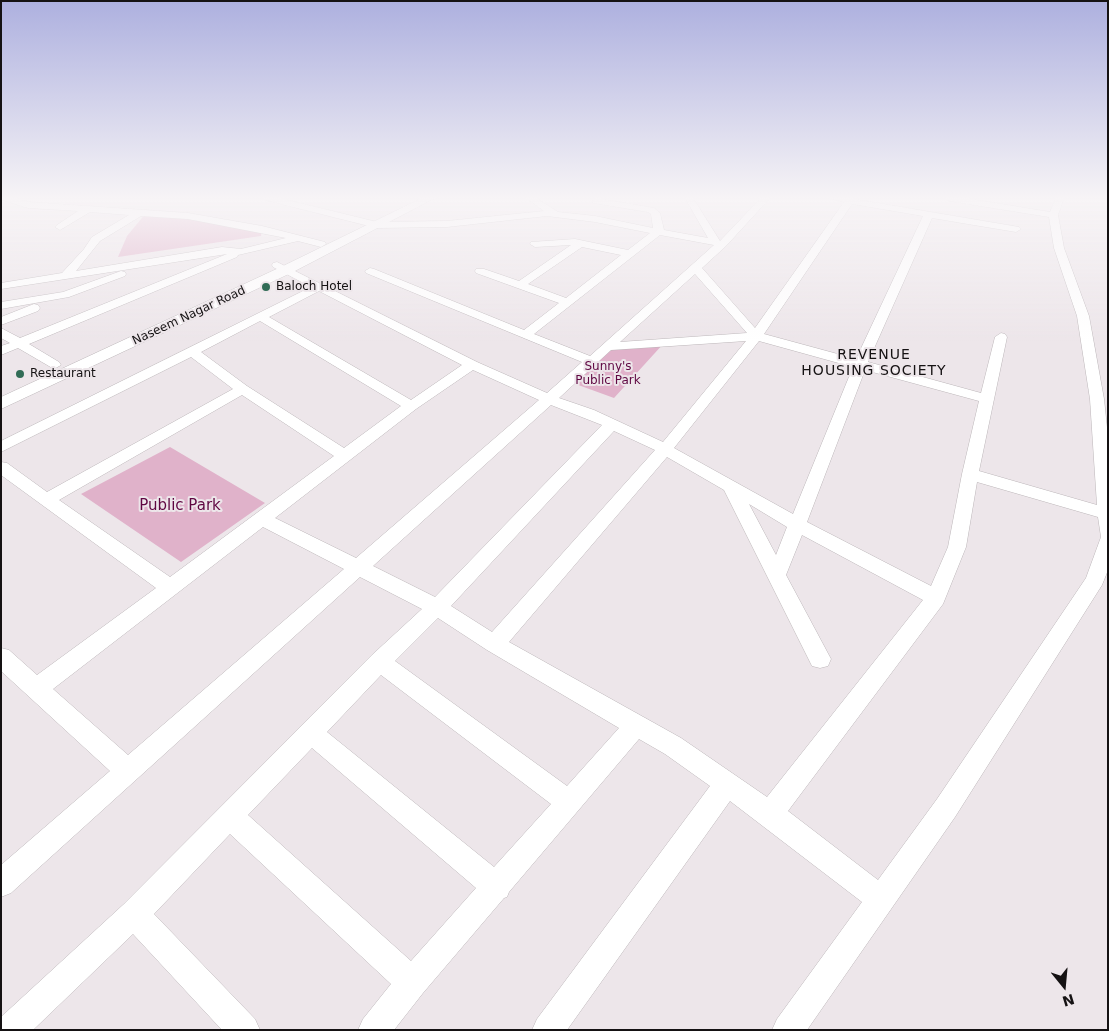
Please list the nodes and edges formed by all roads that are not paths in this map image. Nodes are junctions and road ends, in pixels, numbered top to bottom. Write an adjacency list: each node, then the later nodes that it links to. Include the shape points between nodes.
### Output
1 (91, 246): 19 (street)
2 (265, 246): 12 (street)
3 (317, 246): 15 (main road, Naseem Nagar Road)
4 (325, 246): 15 (main road, Naseem Nagar Road)
5 (576, 246): 20 (street)
6 (595, 246): 13 (street)
7 (640, 246): 13 (street)
8 (715, 246): 16 (street)
9 (819, 246): 30 (street)
10 (914, 246): 39 (street)
11 (1059, 246): 54 (street, via 1083,316 1097,399)
12 (241, 252): 14 (street, via 222,250); 32 (street)
13 (630, 254): 24 (street)
14 (154, 260): 19 (street); 23 (street)
15 (282, 267): 22 (street); 37 (main road, Naseem Nagar Road); 44 (main road, Naseem Nagar Road)
16 (696, 268): 30 (street); 33 (street)
17 (370, 271): 29 (street)
18 (480, 271): 20 (street)
19 (66, 275): 21 (street)
20 (520, 285): 24 (street)
21 (1, 286)
22 (319, 287): 26 (street); 38 (street)
23 (65, 295): 25 (street); 27 (street)
24 (567, 302): 29 (street)
25 (1, 306)
26 (261, 317): 35 (street); 45 (street)
27 (1, 321)
28 (1, 332): 32 (street)
29 (524, 335): 36 (street)
30 (756, 336): 33 (street); 39 (street); 48 (street)
31 (1001, 337): 43 (street)
32 (20, 343): 34 (street); 37 (street)
33 (606, 347): 36 (street)
34 (1, 351)
35 (192, 351): 40 (street); 47 (street)
36 (591, 362): 42 (street)
37 (54, 365): 41 (main road, Naseem Nagar Road)
38 (472, 365): 42 (street); 45 (street)
39 (860, 366): 43 (street); 56 (street)
40 (242, 388): 49 (street); 53 (street)
41 (1, 389)
42 (548, 399): 46 (street); 59 (street)
43 (987, 399): 51 (street)
44 (1, 404)
45 (411, 406): 49 (street)
46 (612, 424): 48 (street); 63 (street)
47 (1, 446)
48 (665, 448): 52 (street); 64 (street)
49 (345, 456): 55 (street)
50 (1, 467): 53 (street)
51 (970, 474): 54 (street); 62 (street, via 957,547)
52 (730, 487): 56 (street); 60 (street)
53 (46, 500): 61 (street)
54 (1107, 514): 57 (street)
55 (262, 519): 59 (street); 61 (street)
56 (798, 525): 60 (street); 62 (street)
57 (1108, 534)
58 (1108, 541): 78 (street, via 1095,580 946,808)
59 (359, 566): 63 (street); 71 (street)
60 (777, 575): 66 (street)
61 (171, 588): 68 (street)
62 (936, 598): 74 (street)
63 (436, 608): 64 (street); 67 (street)
64 (494, 644): 69 (street)
65 (1, 657): 68 (street)
66 (820, 659)
67 (380, 662): 70 (street); 73 (street)
68 (36, 689): 71 (street)
69 (636, 726): 72 (street, via 673,746); 73 (street)
70 (311, 732): 75 (street); 77 (street)
71 (127, 770): 76 (street)
72 (727, 784): 74 (street); 84 (street)
73 (570, 803): 77 (street)
74 (770, 814): 78 (street)
75 (229, 816): 79 (street); 80 (street)
76 (1, 882)
77 (498, 887): 80 (street)
78 (881, 899): 85 (street)
79 (134, 914): 82 (street); 83 (street)
80 (412, 982): 81 (street)
81 (377, 1028)
82 (10, 1030)
83 (244, 1030)
84 (548, 1030)
85 (788, 1030)

